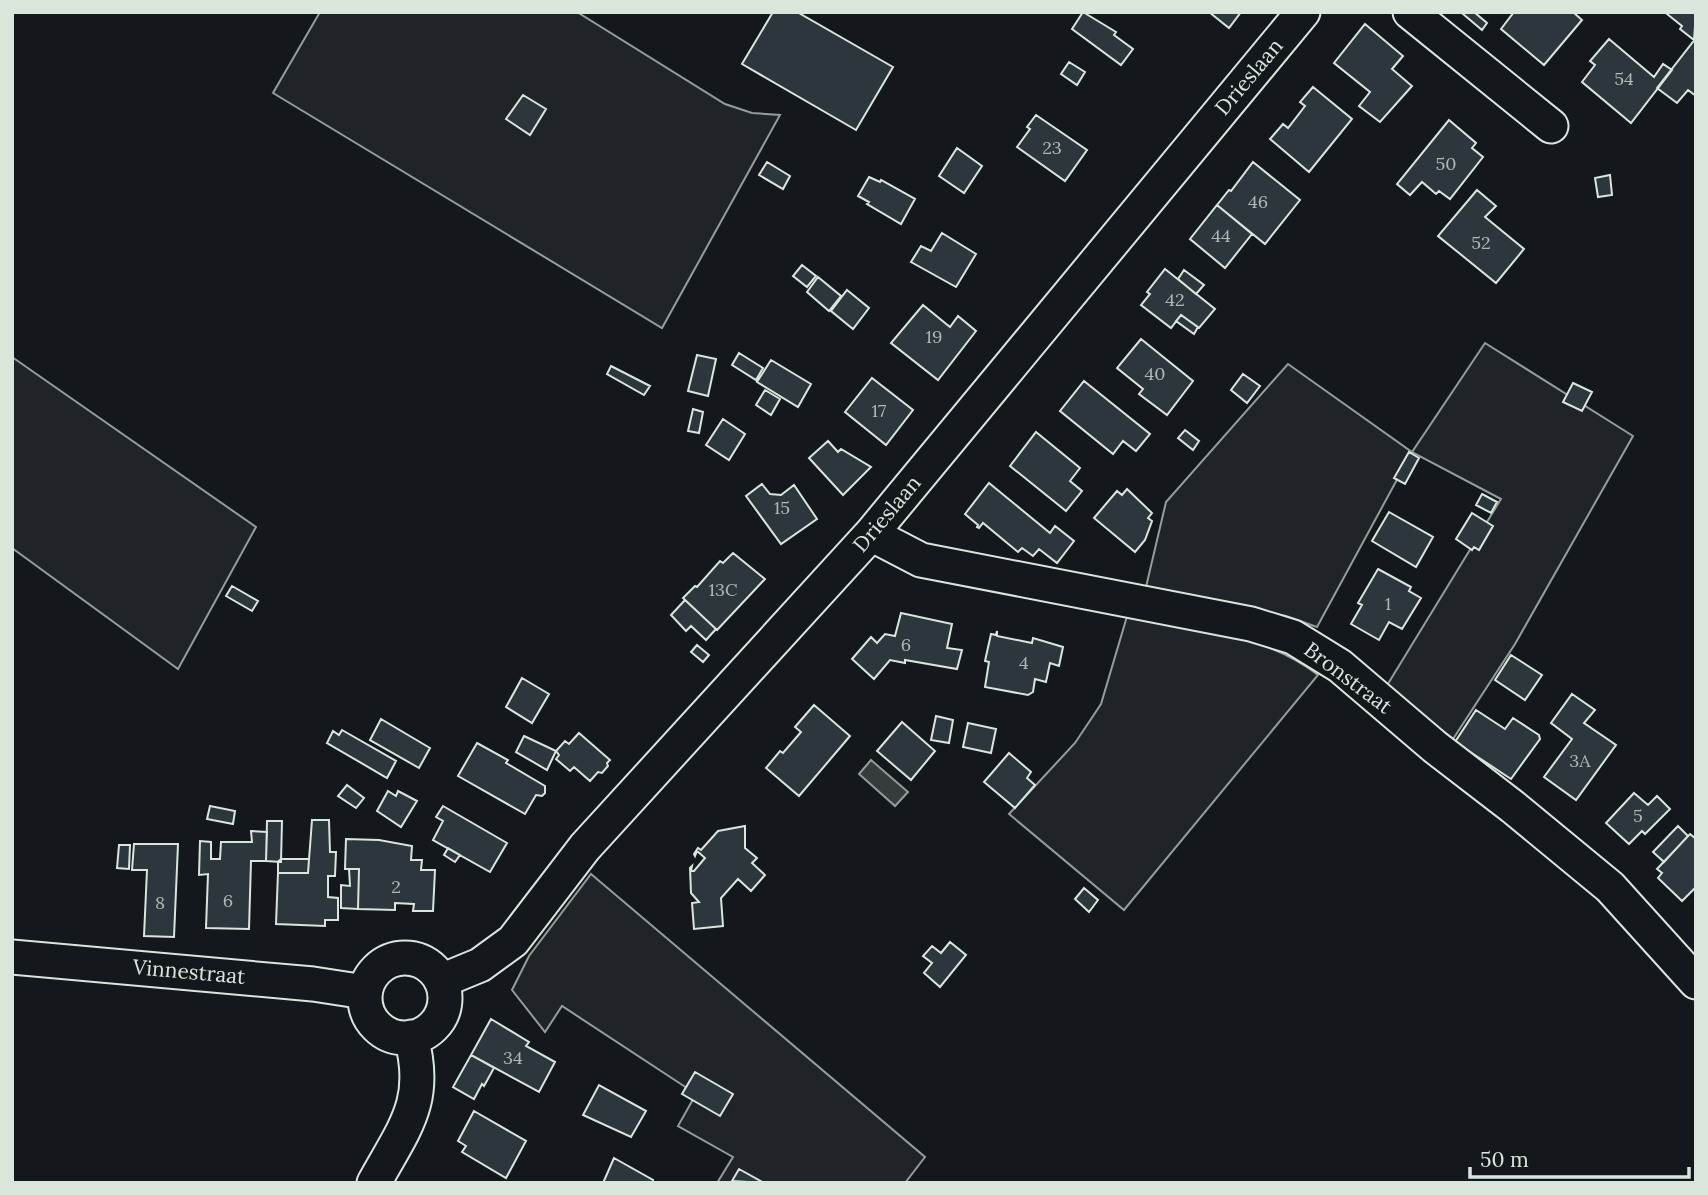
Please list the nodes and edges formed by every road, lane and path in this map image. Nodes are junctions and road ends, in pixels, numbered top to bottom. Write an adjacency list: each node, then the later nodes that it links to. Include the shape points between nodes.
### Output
1 (1303, 12): 4 (street, Drieslaan)
2 (1410, 12): 3 (street)
3 (1551, 125)
4 (871, 534): 6 (street, Drieslaan, via 585,847 513,941 481,965); 7 (street, Bronstraat, via 921,560 1237,621 1293,637 1340,666 1610,887)
5 (12, 957): 8 (street, Vinnestraat, via 300,982)
6 (441, 981): 8 (street, via 419,960 398,958 380,966); 9 (street, via 444,1001 437,1021)
7 (1696, 982)
8 (365, 992): 9 (street, via 377,1027 387,1034)
9 (411, 1037): 10 (street, via 417,1056 414,1111)
10 (374, 1183)

